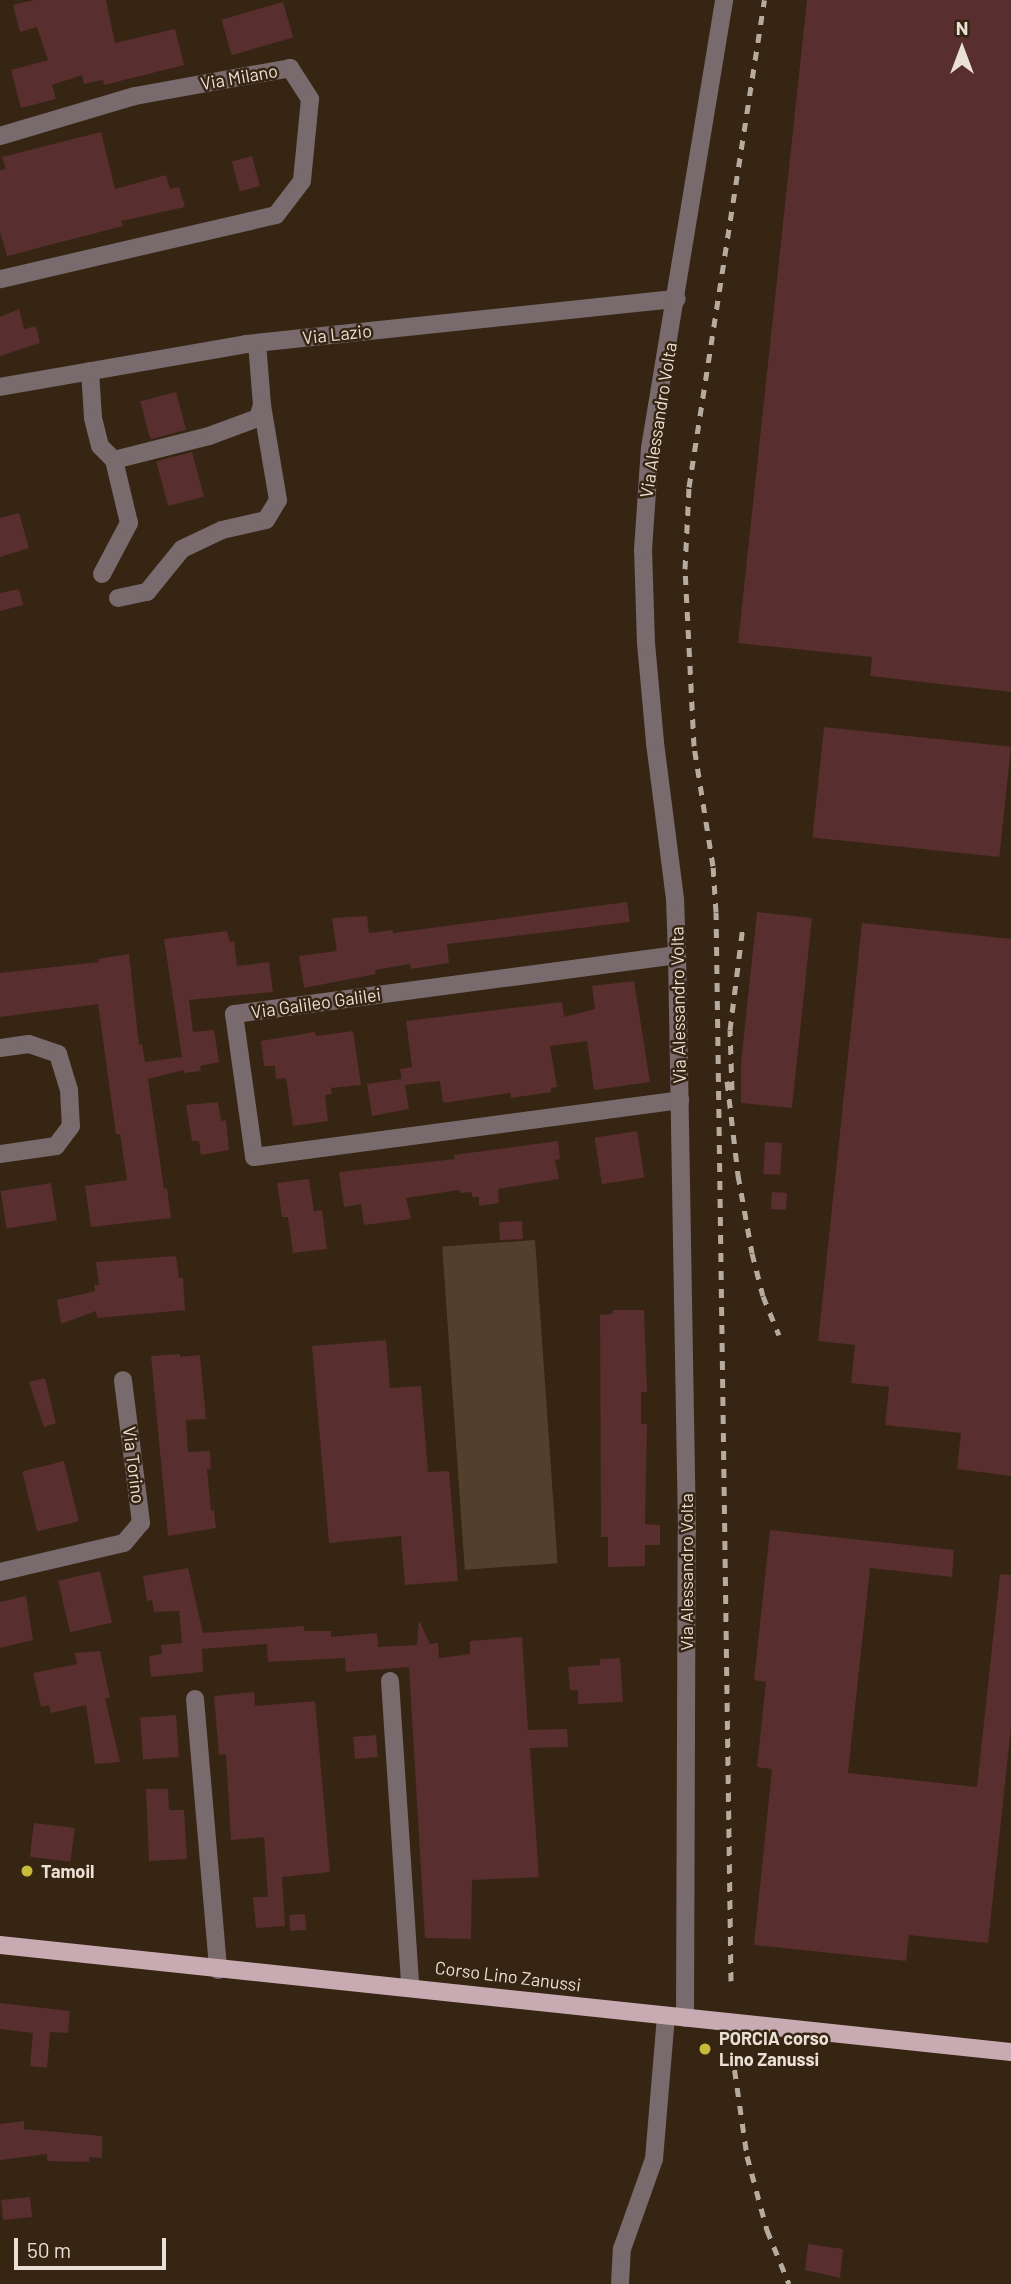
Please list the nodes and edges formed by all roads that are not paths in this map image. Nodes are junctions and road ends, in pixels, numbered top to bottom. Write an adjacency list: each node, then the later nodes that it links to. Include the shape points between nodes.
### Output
1 (724, 0): 4 (street, Via Alessandro Volta)
2 (0, 136): 3 (street, Via Milano, via 135,96 290,68 310,99 302,181 276,215)
3 (0, 279)
4 (677, 299): 5 (street, Via Lazio); 12 (street, Via Alessandro Volta, via 650,448 643,550 646,645 675,899)
5 (257, 343): 6 (street, Via Lazio); 8 (street)
6 (90, 371): 7 (street, Via Lazio); 9 (street, via 100,446)
7 (0, 387)
8 (262, 405): 9 (street, via 258,418 209,436); 11 (street, via 278,500 266,520 222,530 182,549 147,592)
9 (114, 460): 10 (street, via 129,523)
10 (102, 575)
11 (118, 598)
12 (677, 955): 14 (street, Via Alessandro Volta); 14 (street, Via Galileo Galilei, via 234,1014 254,1157)
13 (0, 1048): 15 (street, via 29,1044 58,1054 69,1090 71,1126 56,1146)
14 (680, 1100): 24 (street, Via Alessandro Volta, via 687,1531)
15 (0, 1154)
16 (123, 1380): 17 (street, Via Torino, via 141,1523 124,1543)
17 (0, 1572)
18 (390, 1681): 22 (street)
19 (195, 1699): 21 (street)
20 (0, 1945): 21 (main road, Corso Lino Zanussi)
21 (218, 1970): 22 (main road, Corso Lino Zanussi)
22 (410, 1986): 23 (main road, Corso Lino Zanussi)
23 (666, 2016): 24 (main road, Corso Lino Zanussi); 26 (street, via 654,2159 622,2249)
24 (685, 2018): 25 (main road, Corso Lino Zanussi)
25 (1011, 2052)
26 (620, 2284)

